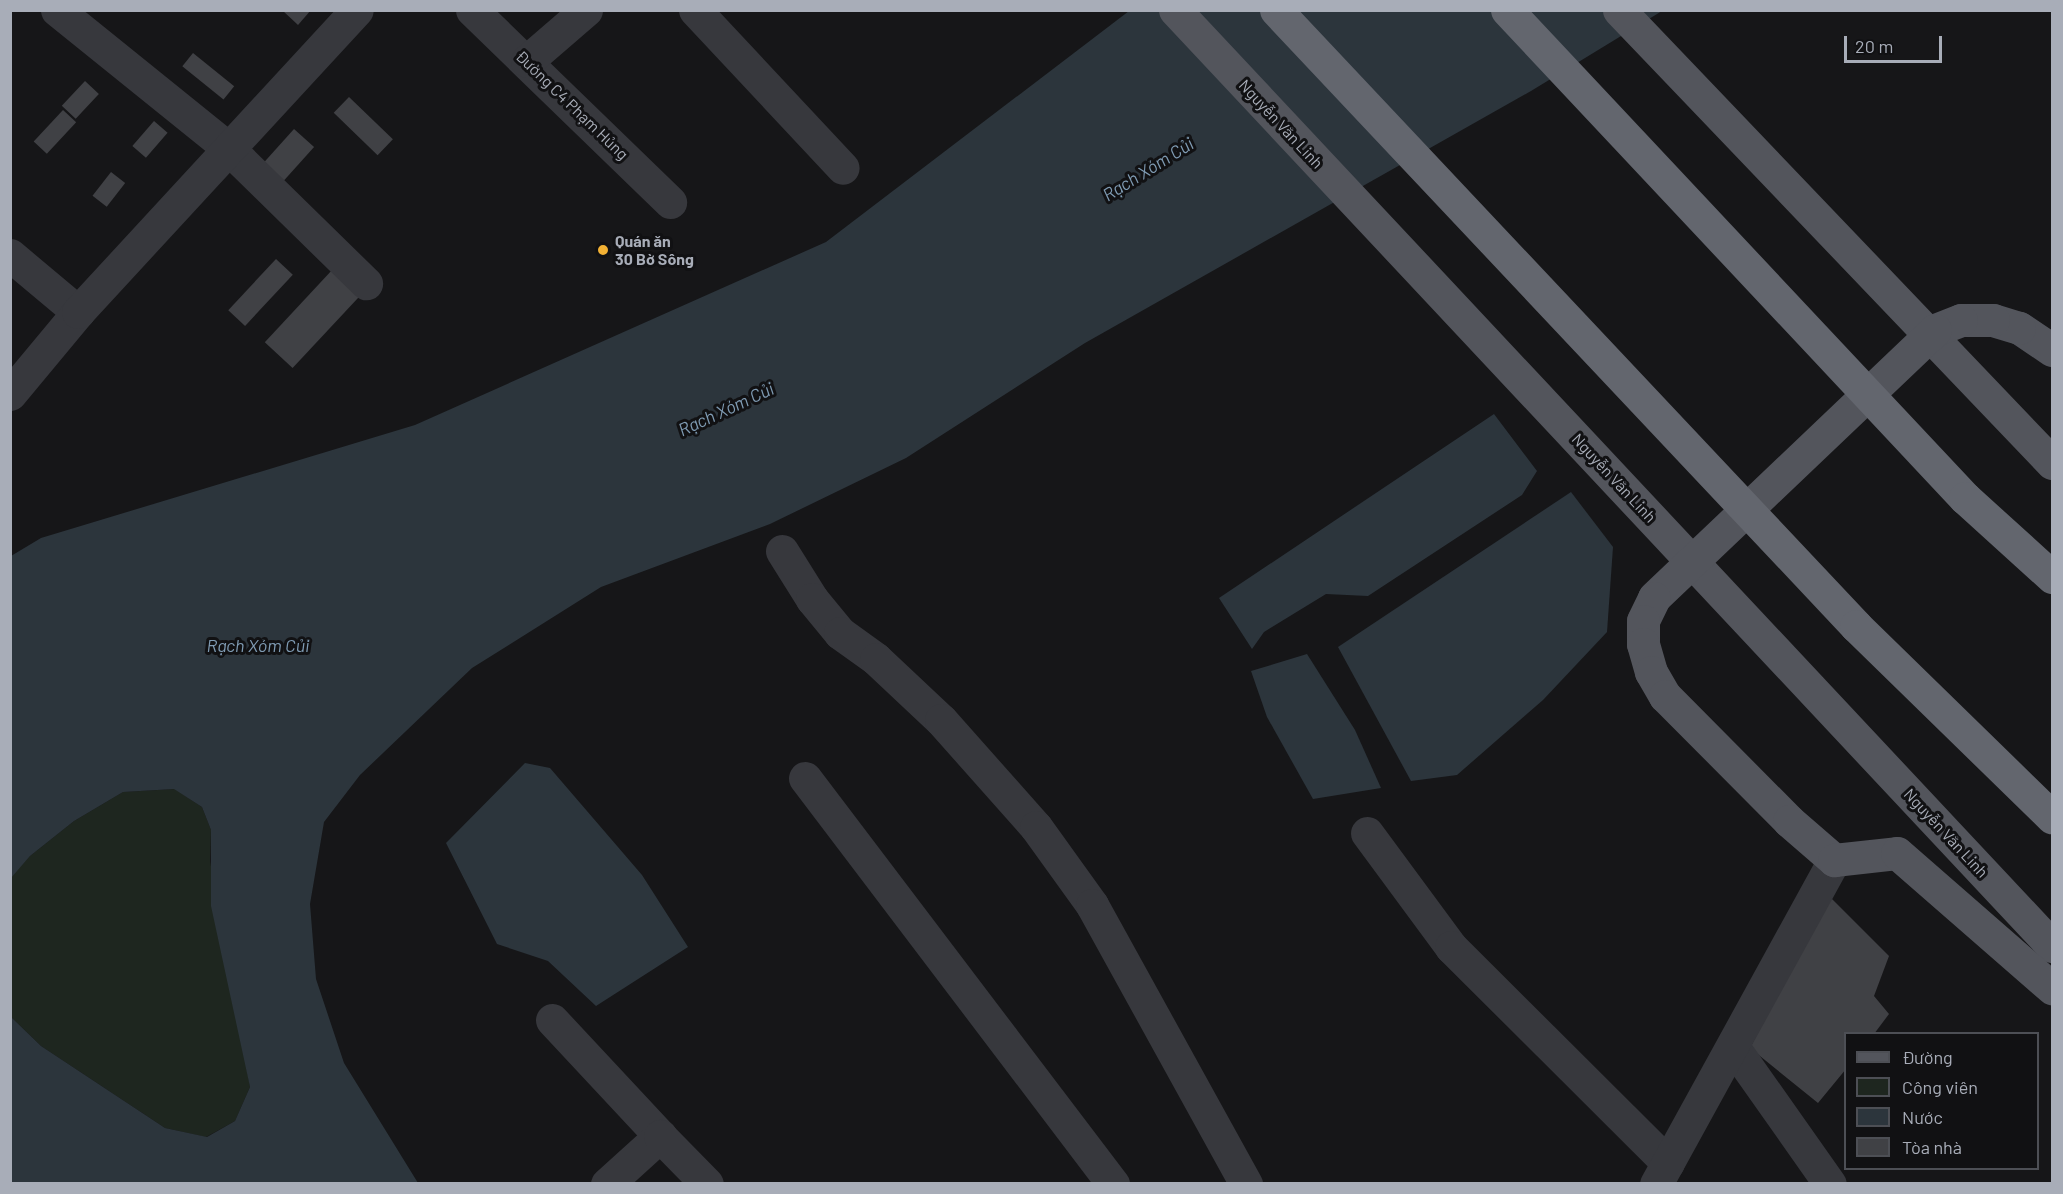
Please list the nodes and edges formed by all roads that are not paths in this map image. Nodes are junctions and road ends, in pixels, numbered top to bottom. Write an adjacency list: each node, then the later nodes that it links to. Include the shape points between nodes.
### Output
1 (57, 10): 11 (street)
2 (357, 10): 11 (street)
3 (472, 10): 10 (street, Đường C4 Phạm Hủng)
4 (586, 10): 10 (street)
5 (695, 10): 12 (street)
6 (1175, 10): 26 (main road, Nguyễn Văn Linh)
7 (1276, 10): 23 (highway, via 1856,626)
8 (1507, 10): 21 (highway, via 1965,498)
9 (1619, 10): 19 (main road)
10 (527, 61): 13 (street, Đường C4 Phạm Hủng)
11 (229, 149): 15 (street); 16 (street)
12 (843, 168)
13 (670, 202)
14 (10, 255): 16 (street)
15 (366, 283)
16 (78, 312): 18 (street)
17 (2052, 350): 25 (main road, via 2019,328 1993,320 1961,320 1935,330 1654,598 1643,621 1643,644 1651,672 1665,696 1789,821)
18 (10, 393)
19 (2052, 464)
20 (782, 551): 35 (street, via 812,599 840,633 876,659 941,720 1036,827 1092,905)
21 (2052, 577)
22 (805, 778): 34 (street)
23 (2052, 818)
24 (1367, 833): 31 (street, via 1451,947)
25 (1834, 860): 27 (main road, via 1897,853); 29 (street)
26 (2052, 946)
27 (2052, 988)
28 (552, 1020): 30 (street)
29 (1734, 1047): 31 (street); 36 (street)
30 (660, 1136): 32 (street); 33 (street)
31 (1662, 1173)
32 (607, 1184)
33 (707, 1184)
34 (1113, 1184)
35 (1246, 1184)
36 (1830, 1184)

